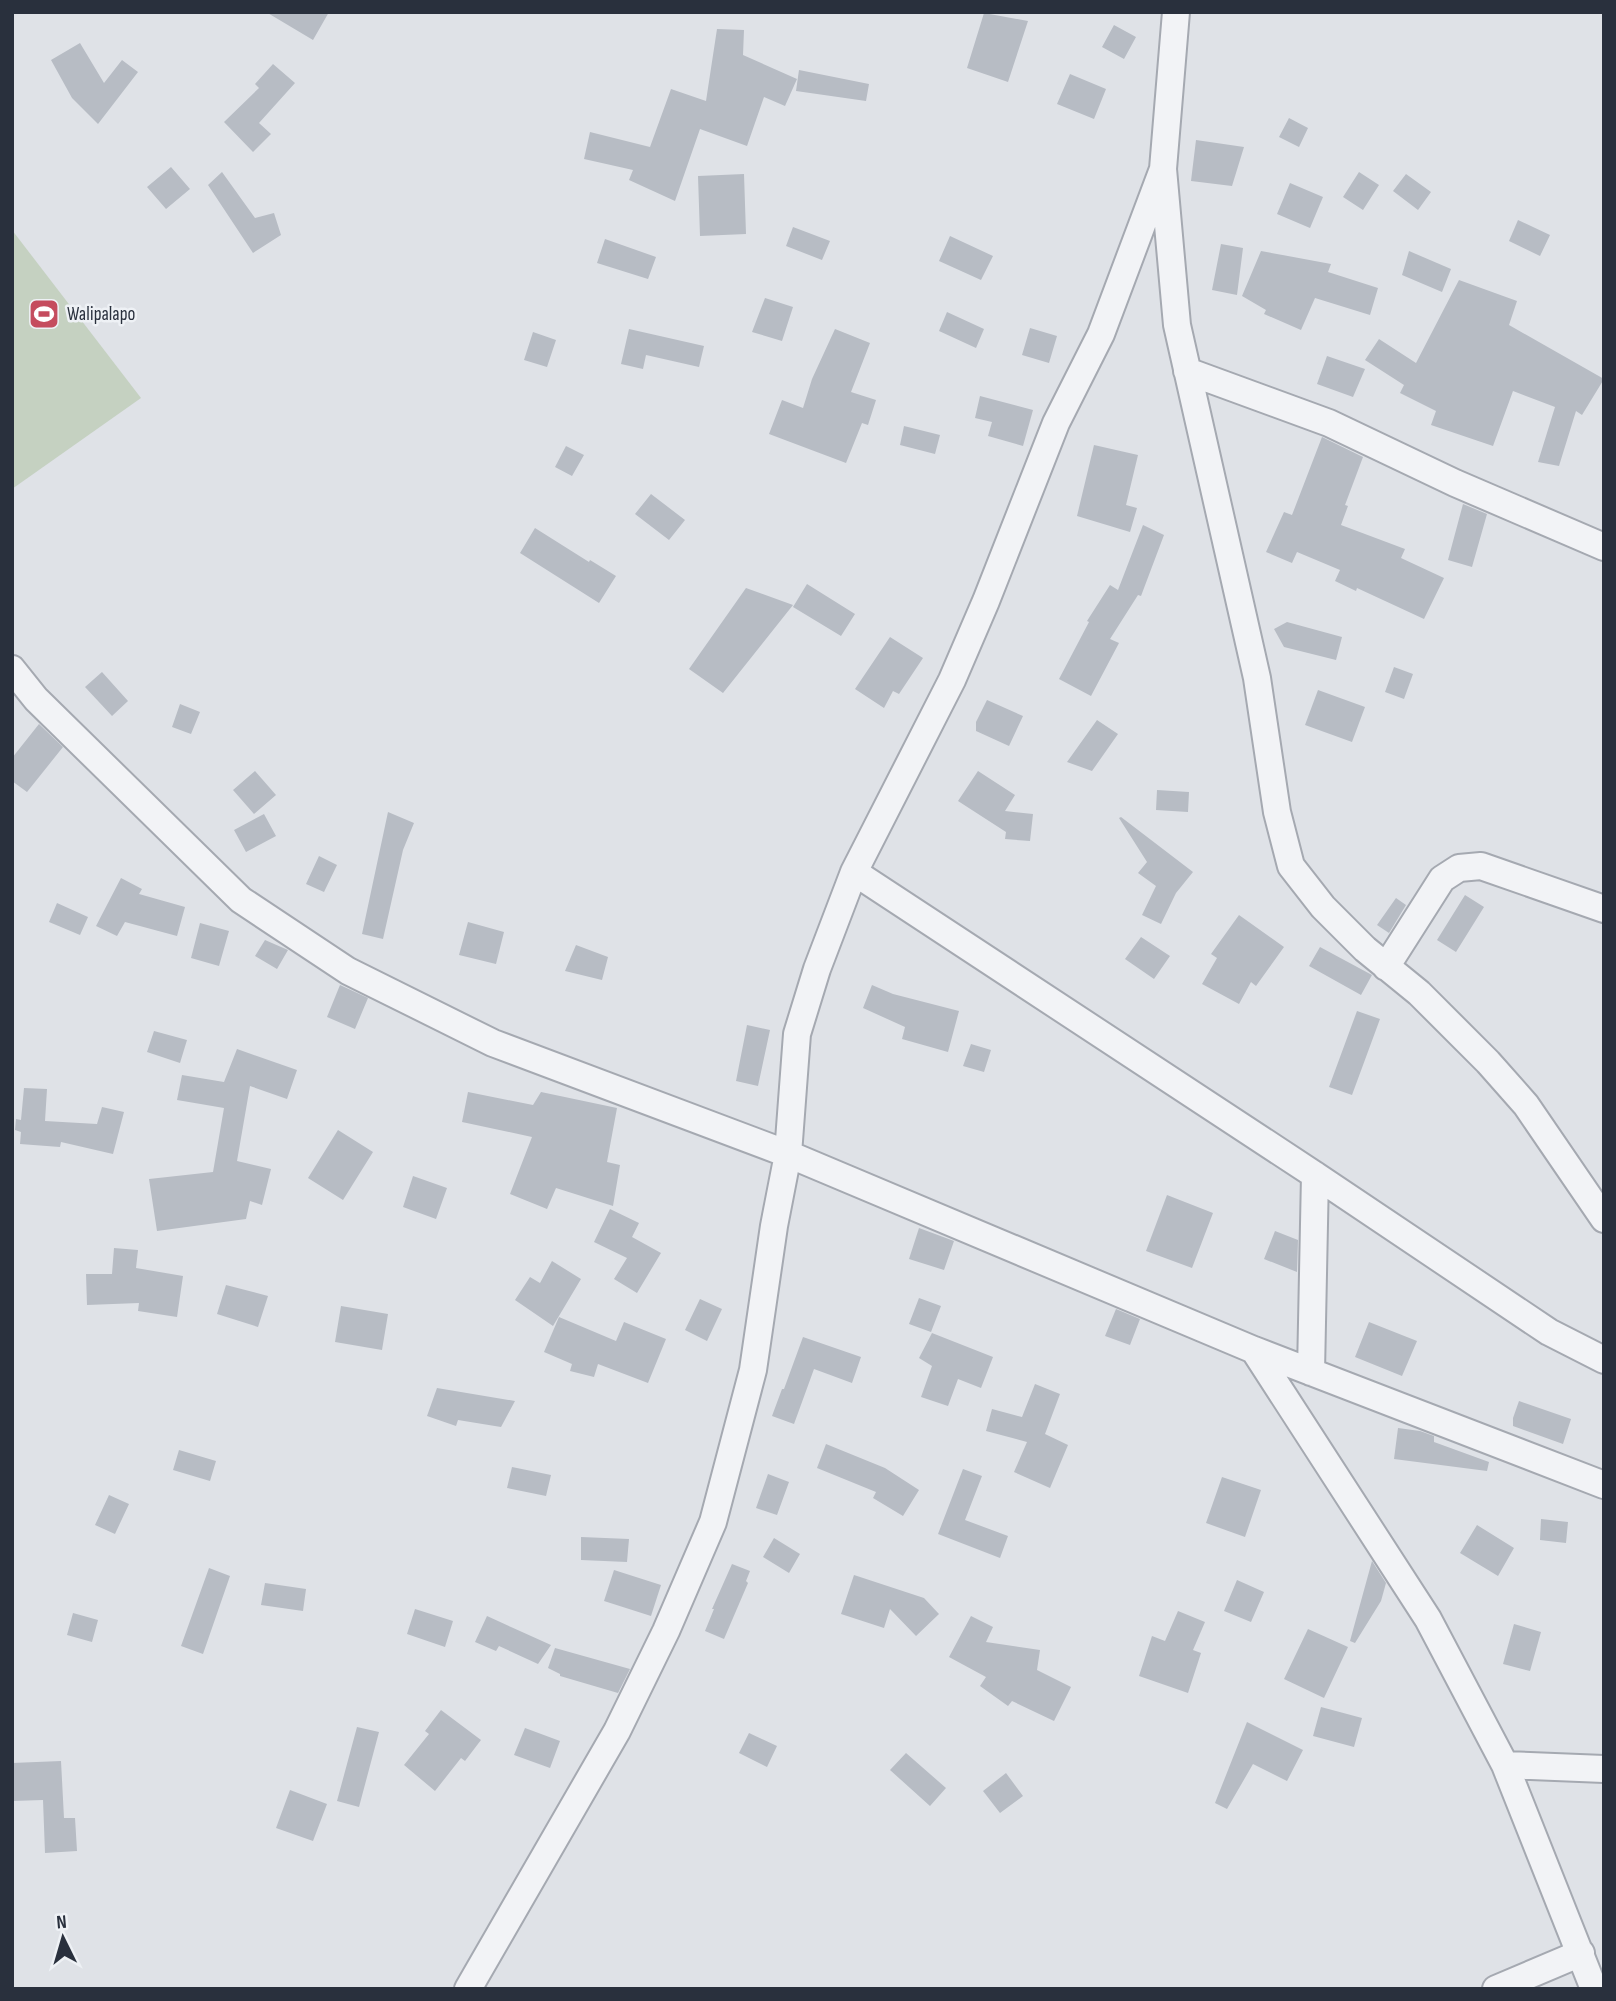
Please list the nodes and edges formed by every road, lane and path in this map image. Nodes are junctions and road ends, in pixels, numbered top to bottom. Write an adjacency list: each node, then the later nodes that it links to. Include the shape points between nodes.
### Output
1 (1176, 12): 2 (street)
2 (1163, 169): 3 (street, via 1177,325); 6 (street, via 1101,334 1056,423 952,680)
3 (1187, 371): 4 (street, via 1329,423); 8 (street, via 1256,678 1277,811 1291,866 1323,907)
4 (1604, 547)
5 (12, 669): 9 (street, via 36,699 241,900 348,971 493,1043)
6 (854, 872): 9 (street, via 797,1034); 10 (street)
7 (1604, 909): 8 (street, via 1481,866 1459,868 1442,879)
8 (1387, 967): 11 (street, via 1429,1003 1526,1105)
9 (788, 1154): 12 (street); 19 (street, via 752,1370 713,1522 617,1731)
10 (1315, 1175): 13 (street, via 1549,1332); 14 (street)
11 (1604, 1219)
12 (1254, 1350): 14 (street); 16 (street, via 1428,1619)
13 (1604, 1360)
14 (1311, 1372): 15 (street)
15 (1604, 1485)
16 (1505, 1765): 17 (street); 18 (street)
17 (1604, 1769)
18 (1581, 1954): 20 (street); 21 (street)
19 (468, 1989)
20 (1496, 1989)
21 (1594, 1989)

